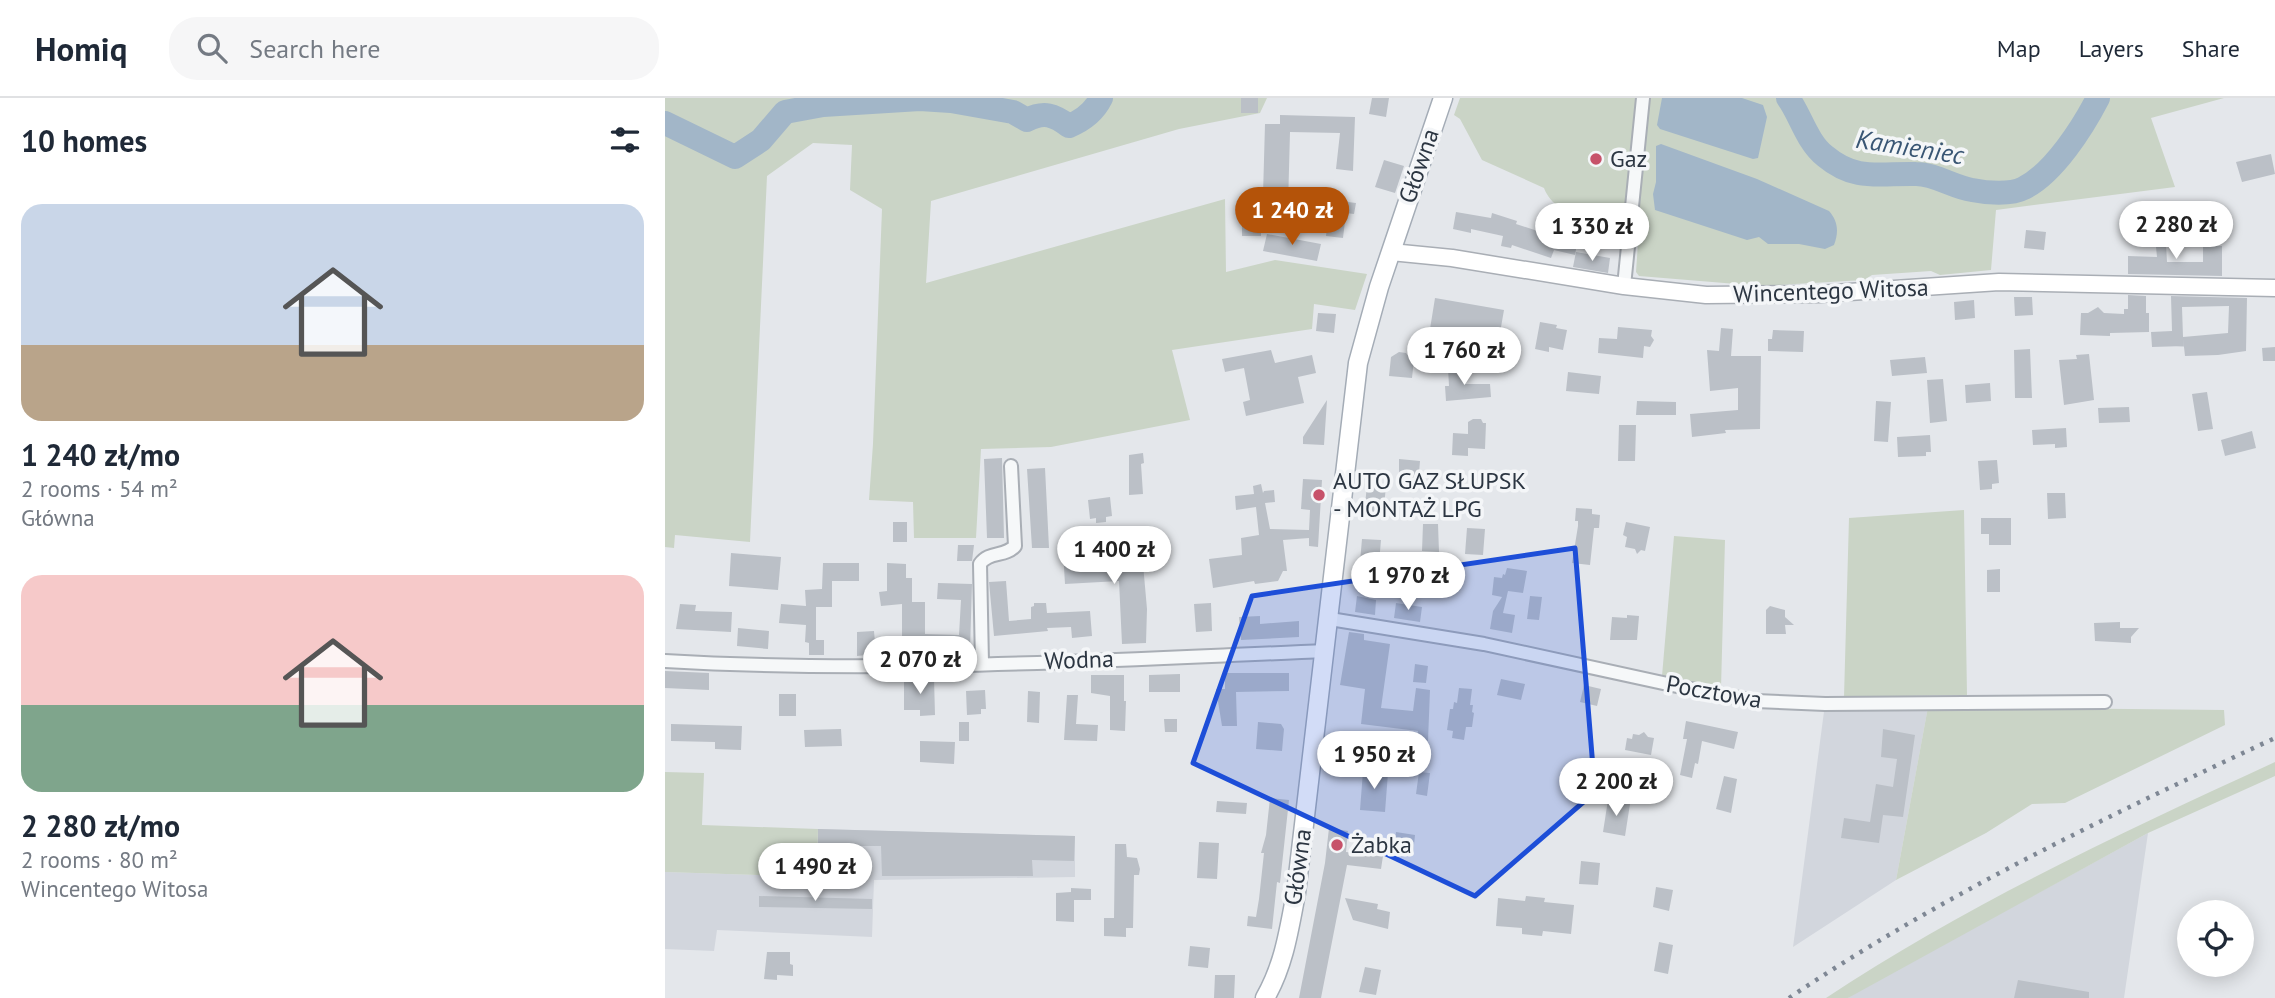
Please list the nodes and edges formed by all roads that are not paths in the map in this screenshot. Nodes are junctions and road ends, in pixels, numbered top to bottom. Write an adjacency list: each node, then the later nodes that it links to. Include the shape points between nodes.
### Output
1 (1443, 98): 3 (main road, Główna)
2 (1643, 98): 4 (street)
3 (1391, 252): 4 (street, Wincentego Witosa); 7 (main road, Główna, via 1358,363)
4 (1624, 286): 5 (street, Wincentego Witosa, via 1765,296 1999,282)
5 (2275, 288)
6 (1011, 466): 10 (street, via 1015,546 986,557 980,565)
7 (1330, 619): 8 (main road, Główna); 11 (street, Pocztowa, via 1484,644 1756,701)
8 (1326, 651): 10 (street, Wodna); 12 (main road, Główna, via 1296,893 1286,948)
9 (665, 661): 10 (street, Wodna, via 809,667)
10 (982, 663)
11 (2105, 702)
12 (1265, 998)

